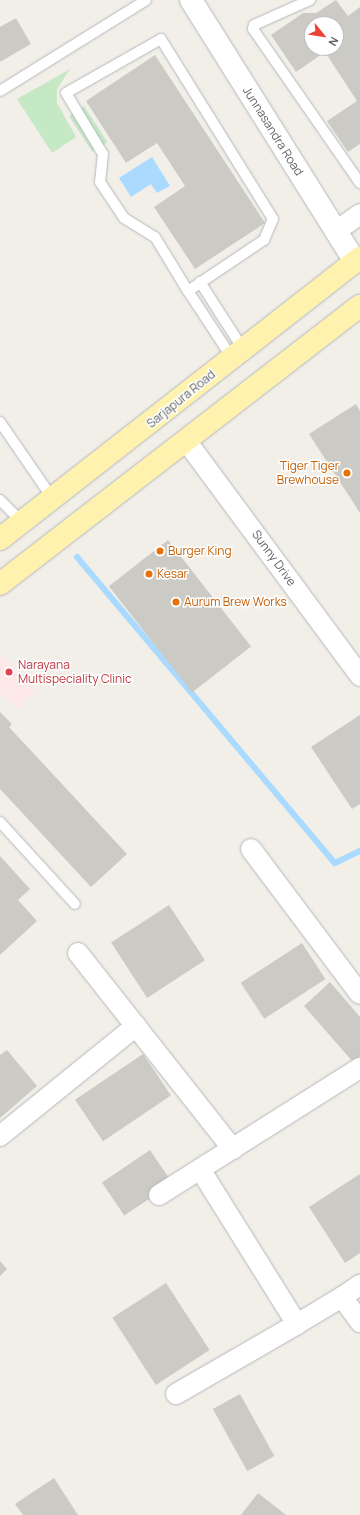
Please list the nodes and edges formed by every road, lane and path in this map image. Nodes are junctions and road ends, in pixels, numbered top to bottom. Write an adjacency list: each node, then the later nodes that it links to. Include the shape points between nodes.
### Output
1 (146, 0): 4 (lane)
2 (191, 0): 7 (street, Junnasandra Road)
3 (310, 0): 5 (lane, via 254,25 253,29)
4 (0, 91)
5 (360, 183)
6 (360, 214): 7 (street)
7 (336, 231): 8 (street, Junnasandra Road)
8 (358, 259): 12 (main road, Sarjapura Road)
9 (200, 282): 10 (lane); 10 (lane, via 264,240 273,219 161,39 66,93 103,154 100,182 124,218 155,237); 12 (lane)
10 (188, 290): 12 (lane)
11 (360, 306): 14 (main road)
12 (237, 354): 15 (main road, Sarjapura Road)
13 (0, 422): 15 (lane)
14 (187, 442): 19 (main road); 20 (street, Sunny Drive)
15 (53, 499): 17 (main road, Sarjapura Road)
16 (0, 500): 17 (lane)
17 (22, 522): 18 (main road, Sarjapura Road)
18 (0, 539)
19 (0, 584)
20 (360, 676)
21 (0, 823): 23 (lane)
22 (251, 849): 25 (street)
23 (75, 904)
24 (78, 953): 26 (street)
25 (360, 994)
26 (136, 1026): 28 (street); 29 (street)
27 (360, 1068): 29 (street)
28 (0, 1136)
29 (233, 1148): 30 (street)
30 (200, 1169): 31 (street); 35 (street)
31 (159, 1195)
32 (360, 1285): 33 (street)
33 (342, 1297): 34 (street); 35 (street)
34 (360, 1322)
35 (297, 1324): 36 (street)
36 (176, 1394)

